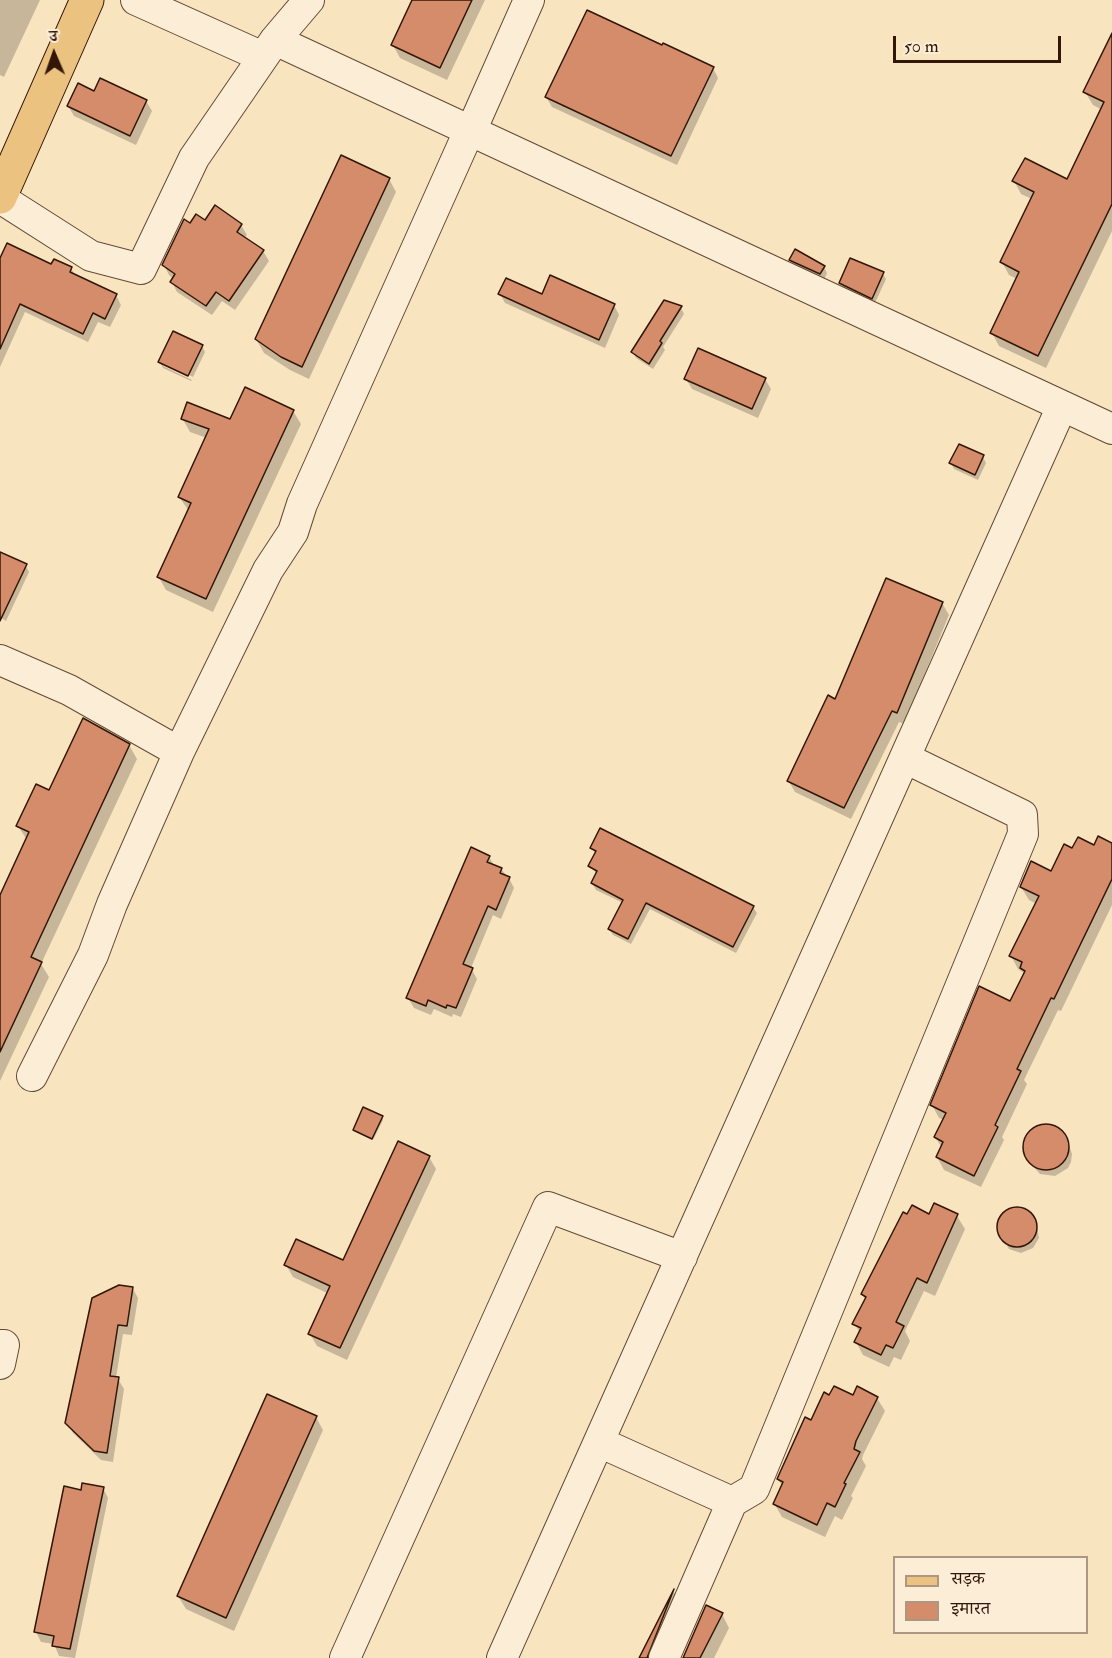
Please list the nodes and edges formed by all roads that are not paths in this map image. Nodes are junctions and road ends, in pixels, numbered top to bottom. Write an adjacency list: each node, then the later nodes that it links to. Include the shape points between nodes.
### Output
1 (87, 0): 7 (main road)
2 (136, 0): 5 (street)
3 (309, 0): 5 (street)
4 (529, 0): 6 (street)
5 (269, 49): 6 (street); 7 (street, via 194,158 141,269 91,256)
6 (469, 130): 8 (street); 11 (street, via 292,532 268,570)
7 (0, 197)
8 (1062, 406): 9 (street); 12 (street)
9 (1112, 429)
10 (0, 660): 11 (street, via 69,690)
11 (179, 752): 13 (street, via 93,955)
12 (905, 758): 14 (street); 18 (street, via 1022,815 1023,834 754,1489)
13 (32, 1076)
14 (682, 1257): 17 (street); 19 (street, via 548,1207)
15 (0, 1345): 16 (street, via 4,1345)
16 (0, 1364)
17 (599, 1442): 18 (street); 20 (street)
18 (732, 1502): 21 (street)
19 (345, 1658)
20 (502, 1658)
21 (664, 1658)

